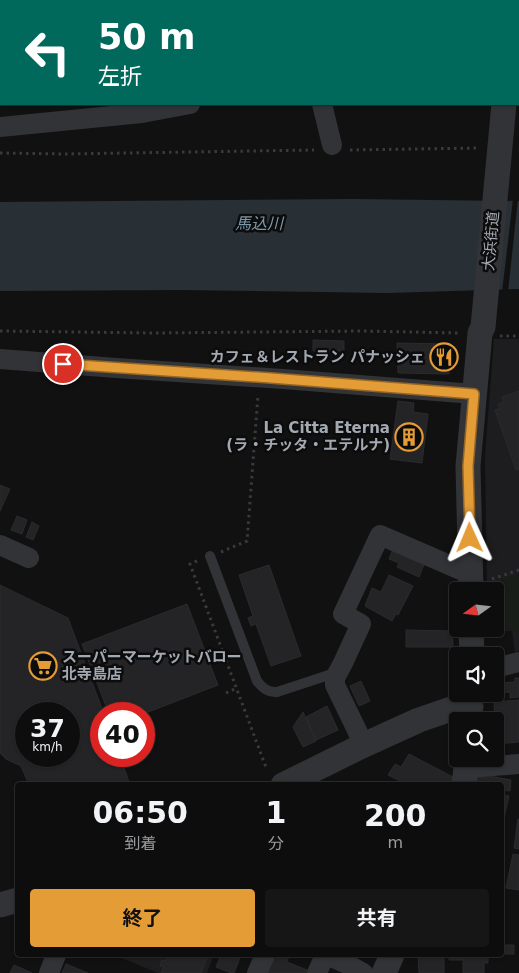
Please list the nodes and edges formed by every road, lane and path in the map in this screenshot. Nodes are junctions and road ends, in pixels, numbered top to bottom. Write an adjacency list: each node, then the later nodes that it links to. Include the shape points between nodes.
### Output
1 (180, 105): 4 (street)
2 (322, 105): 6 (street)
3 (504, 105): 8 (street, 大浜街道)
4 (141, 109): 5 (street)
5 (0, 127)
6 (331, 148): 7 (path, via 65,154); 8 (path)
7 (0, 152)
8 (500, 152): 9 (street, 大浜街道)
9 (481, 330): 10 (path); 11 (path, via 498,336); 14 (street, 大浜街道)
10 (0, 331)
11 (519, 336)
12 (0, 359): 13 (street)
13 (259, 377): 14 (street); 16 (path, via 247,542)
14 (474, 394): 19 (street, 大浜街道, via 468,466)
15 (0, 545): 17 (street)
16 (210, 556): 22 (lane, via 260,686 271,693); 23 (path, via 190,564)
17 (28, 558)
18 (519, 571): 19 (path)
19 (477, 582): 22 (street, via 380,536 344,614 361,624)
20 (519, 662): 21 (street)
21 (504, 666)
22 (339, 671): 26 (street, via 335,685)
23 (237, 688): 24 (path); 29 (path)
24 (226, 693)
25 (471, 707): 26 (street, via 454,708 419,720)
26 (364, 745): 29 (street)
27 (519, 764): 28 (street)
28 (466, 771)
29 (275, 778)
30 (15, 901): 31 (street)
31 (0, 906)
32 (55, 957): 37 (street)
33 (264, 957): 38 (street)
34 (325, 957): 39 (street)
35 (331, 957): 40 (street)
36 (391, 957): 41 (street)
37 (49, 973)
38 (257, 973)
39 (317, 973)
40 (362, 973)
41 (384, 973)

